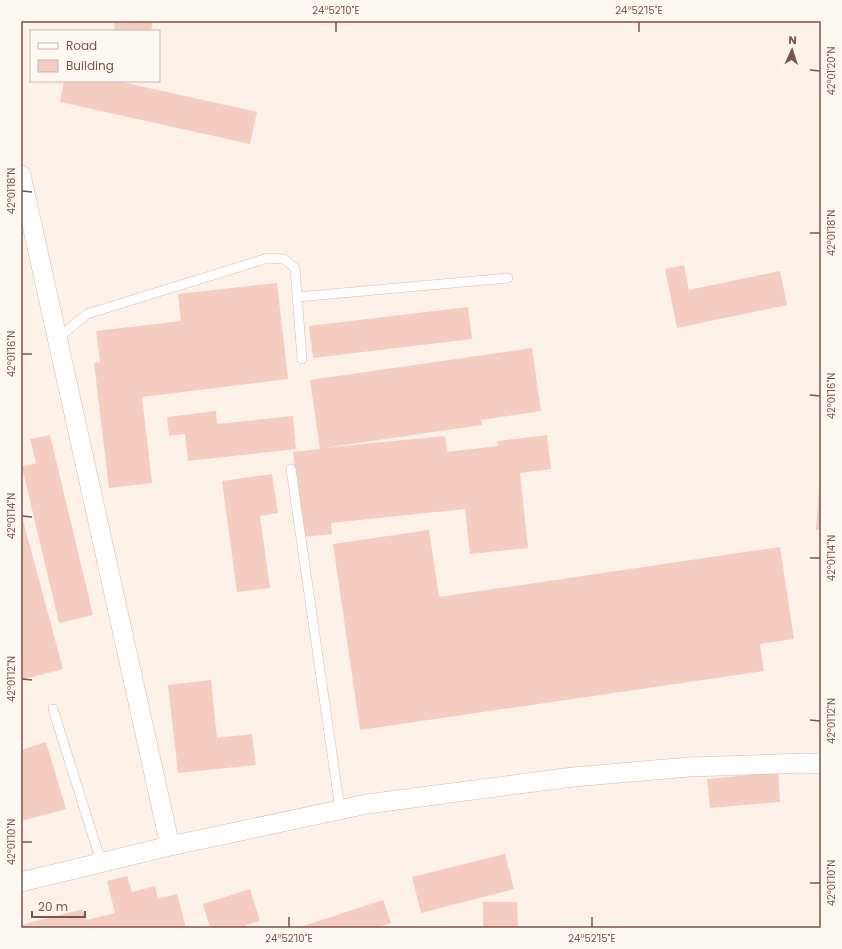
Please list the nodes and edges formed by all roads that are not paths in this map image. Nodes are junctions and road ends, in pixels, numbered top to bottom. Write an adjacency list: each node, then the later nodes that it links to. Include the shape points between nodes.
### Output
1 (21, 176): 4 (street)
2 (508, 278): 3 (lane)
3 (298, 297): 4 (lane, via 295,268 284,259 268,258 87,314); 5 (lane)
4 (57, 339): 10 (street)
5 (302, 359)
6 (291, 469): 9 (lane)
7 (53, 709): 11 (lane)
8 (821, 764): 9 (street, via 689,767 572,777 367,804)
9 (340, 810): 10 (street)
10 (170, 846): 11 (street)
11 (101, 862): 12 (street)
12 (21, 882)

